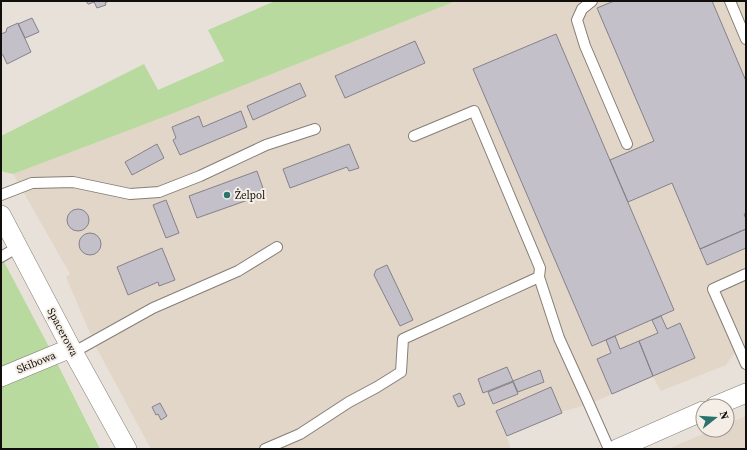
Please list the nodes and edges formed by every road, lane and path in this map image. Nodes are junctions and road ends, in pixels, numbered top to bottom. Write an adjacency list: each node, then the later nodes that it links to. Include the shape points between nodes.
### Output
1 (592, 1): 6 (lane, via 582,10 577,20 585,46)
2 (730, 1): 3 (lane)
3 (746, 39)
4 (315, 129): 7 (lane, via 266,144 200,176 159,192 130,194 73,182 32,183)
5 (414, 136): 13 (lane, via 474,111 540,268)
6 (627, 144)
7 (1, 195)
8 (1, 215): 9 (street, Spacerowa)
9 (18, 247): 11 (lane); 14 (street, Spacerowa)
10 (277, 247): 14 (lane, via 238,270 153,308)
11 (1, 256)
12 (746, 274): 15 (lane, via 712,289)
13 (538, 278): 21 (lane, via 403,339 401,372 300,434); 22 (lane, via 559,338)
14 (73, 350): 16 (street, Skibowa); 20 (street, Spacerowa)
15 (746, 364)
16 (1, 377)
17 (746, 393): 18 (street)
18 (734, 398)
19 (695, 415): 23 (street)
20 (127, 449)
21 (265, 449)
22 (609, 449)
23 (617, 449)

